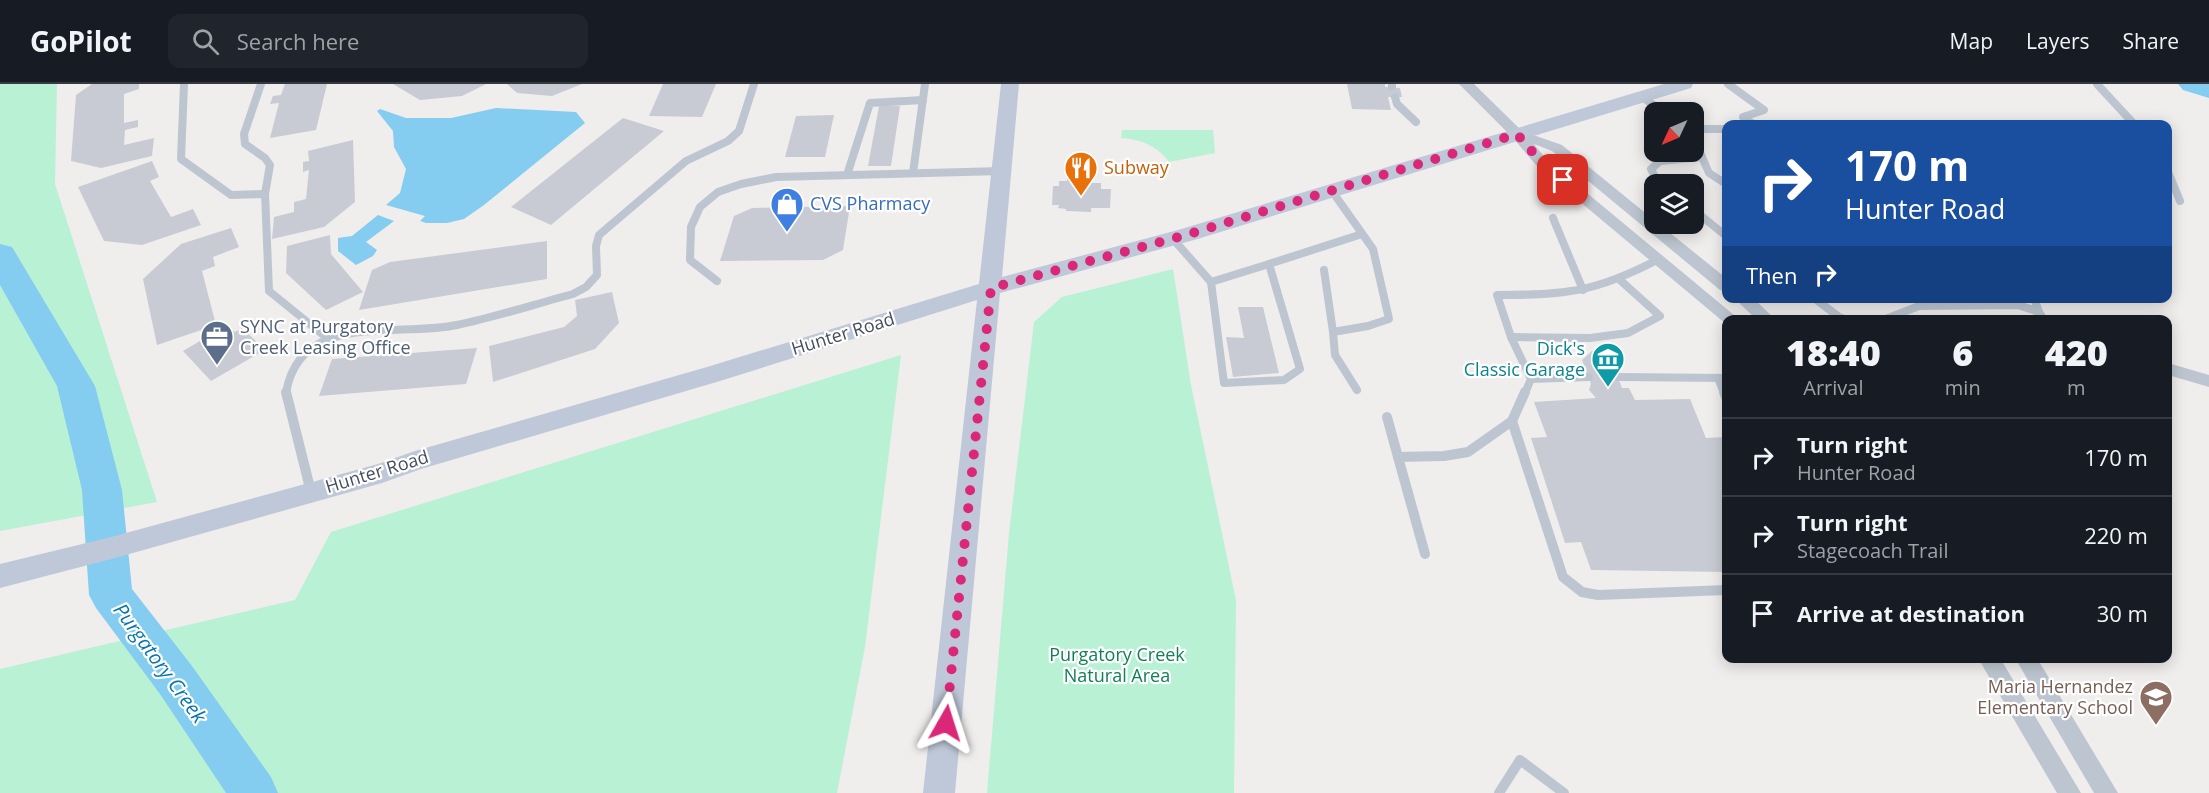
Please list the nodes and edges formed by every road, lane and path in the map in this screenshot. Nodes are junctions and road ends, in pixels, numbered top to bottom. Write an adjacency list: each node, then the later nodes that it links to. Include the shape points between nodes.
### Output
1 (184, 84): 29 (lane, via 181,159 231,195)
2 (261, 84): 29 (lane, via 244,134 245,144 270,165)
3 (754, 84): 54 (lane, via 739,131 728,141 686,161 599,234 595,246 600,271 585,288 456,326)
4 (925, 84): 12 (lane)
5 (1010, 84): 22 (main road)
6 (1466, 84): 19 (street)
7 (1684, 84): 11 (main road, Hunter Road)
8 (1728, 84): 14 (lane, via 1764,110 1743,117)
9 (2097, 84): 15 (lane)
10 (1395, 97): 16 (lane)
11 (1642, 97): 13 (lane); 19 (main road, Hunter Road)
12 (922, 100): 23 (lane); 25 (lane, via 870,102)
13 (1649, 102)
14 (1747, 120)
15 (2130, 120)
16 (1416, 122)
17 (1704, 129): 18 (lane)
18 (1722, 129)
19 (1517, 134): 28 (main road, Hunter Road); 36 (street, via 1541,162); 39 (street, via 1557,148)
20 (1659, 162): 24 (lane, via 1651,169)
21 (1704, 162): 26 (lane, via 1709,173)
22 (1002, 171): 23 (lane); 43 (main road)
23 (913, 174): 25 (lane)
24 (1654, 174)
25 (847, 175): 41 (lane, via 776,177 741,183 705,201 693,218 690,260)
26 (1722, 181)
27 (2172, 182): 30 (lane)
28 (1332, 191): 34 (lane); 35 (main road, Hunter Road)
29 (265, 194): 54 (lane, via 269,291)
30 (2180, 201)
31 (1553, 218): 44 (lane)
32 (1704, 218): 33 (lane)
33 (1722, 233)
34 (1362, 234): 37 (lane); 52 (lane, via 1373,249 1389,319)
35 (1173, 239): 42 (lane); 43 (main road, Hunter Road)
36 (1659, 259): 40 (lane); 47 (street)
37 (1269, 264): 42 (lane); 42 (lane, via 1300,369 1284,380 1224,383)
38 (1324, 270): 52 (lane)
39 (1722, 278)
40 (1620, 280): 44 (lane); 53 (lane, via 1660,316 1628,333 1590,338)
41 (717, 281)
42 (1211, 282)
43 (991, 288): 65 (main road, Hunter Road); 71 (main road)
44 (1582, 290): 53 (lane, via 1497,295)
45 (1748, 303): 48 (street)
46 (1821, 303): 49 (lane)
47 (1726, 315)
48 (1762, 315)
49 (1836, 315)
50 (1896, 315): 51 (lane, via 1919,306 2018,305)
51 (2040, 315)
52 (1333, 332): 61 (lane, via 1335,355)
53 (1511, 337): 59 (lane)
54 (327, 338): 65 (lane, via 296,363 286,392)
55 (2172, 370): 60 (street)
56 (1588, 377): 59 (lane)
57 (1618, 378): 58 (lane)
58 (1722, 378)
59 (1531, 379): 63 (lane)
60 (2209, 381)
61 (1357, 390)
62 (1387, 417): 64 (lane)
63 (1512, 421): 64 (lane, via 1468,452); 68 (lane, via 1563,577 1575,587 1598,596)
64 (1398, 457): 66 (lane)
65 (312, 492): 67 (main road, Hunter Road)
66 (1425, 554)
67 (0, 576)
68 (1722, 590)
69 (1991, 663): 74 (street)
70 (2028, 663): 75 (street)
71 (939, 793)
72 (1499, 793): 73 (lane, via 1520,760)
73 (1564, 793)
74 (2070, 793)
75 (2107, 793)

